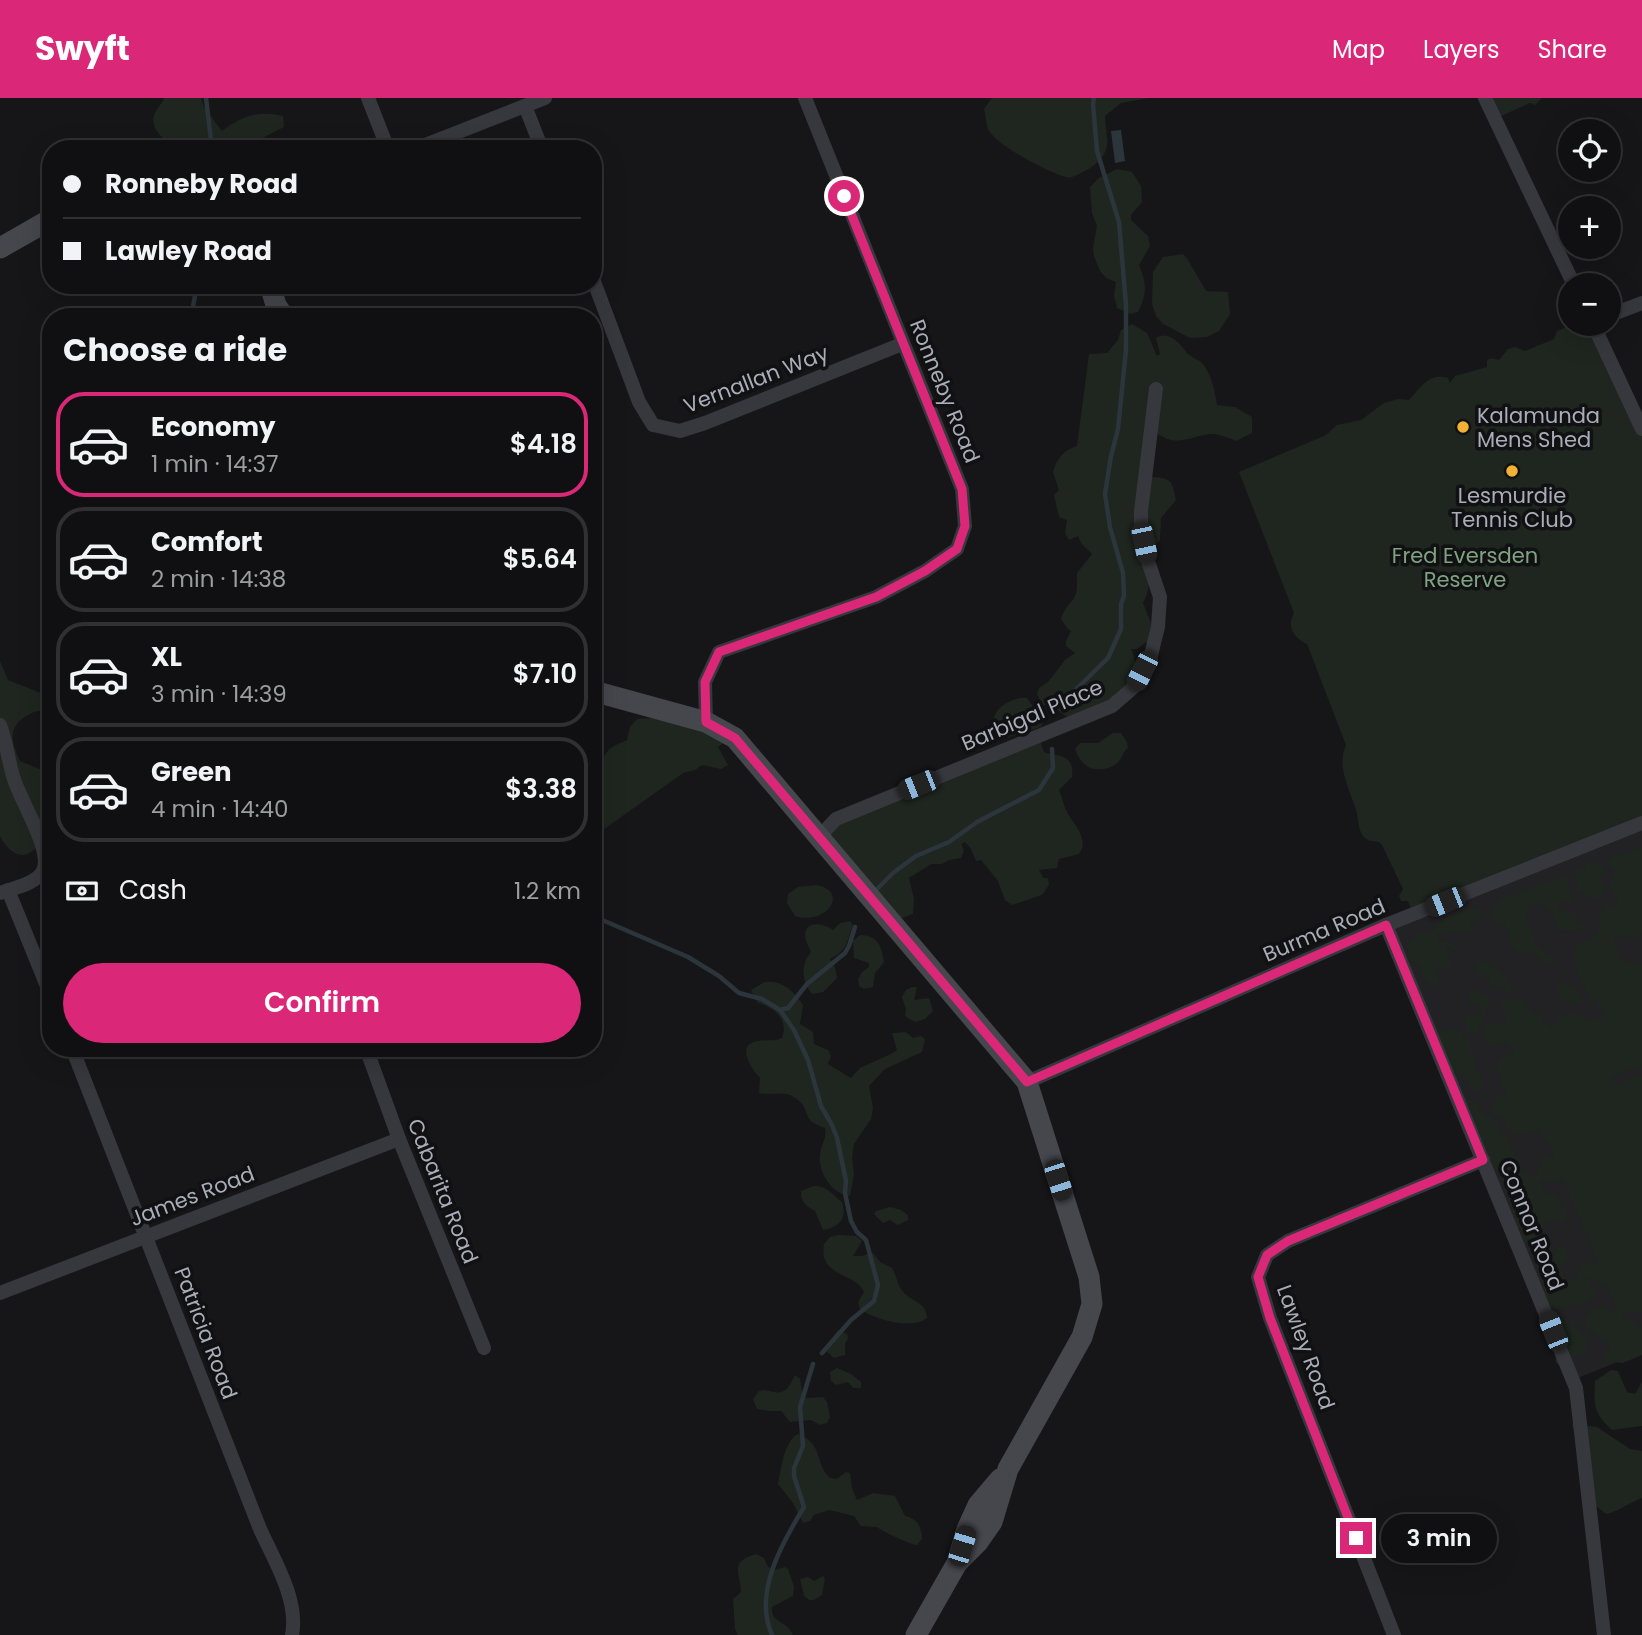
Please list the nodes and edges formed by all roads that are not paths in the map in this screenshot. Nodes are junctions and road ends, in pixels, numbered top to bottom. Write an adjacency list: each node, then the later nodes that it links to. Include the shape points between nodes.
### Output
1 (368, 98): 6 (street)
2 (545, 98): 5 (street)
3 (805, 98): 16 (street, Ronneby Road)
4 (1485, 98): 11 (street)
5 (525, 106): 7 (street); 8 (street)
6 (384, 140)
7 (438, 140)
8 (538, 140)
9 (42, 224): 10 (street)
10 (0, 248)
11 (1568, 273)
12 (599, 294): 16 (street, Vernallan Way, via 639,402 653,425 680,431)
13 (1642, 303): 14 (street)
14 (1621, 311)
15 (1599, 336): 18 (street)
16 (902, 344): 20 (street, Ronneby Road, via 962,489 965,526 957,549 876,597 719,652 705,682)
17 (1156, 389): 23 (street, Barbigal Place, via 1140,510 1147,558 1160,597 1158,627 1151,654 1134,687 1112,706 836,819)
18 (1642, 429)
19 (602, 693): 20 (street)
20 (706, 722): 23 (street, via 735,738)
21 (0, 725): 24 (street, via 14,779)
22 (1642, 823): 27 (street, Burma Road)
23 (820, 836): 31 (street)
24 (42, 846)
25 (42, 874): 26 (street)
26 (4, 891): 28 (street)
27 (1386, 925): 31 (street, Burma Road); 33 (street, Connor Road)
28 (42, 976)
29 (76, 1057): 34 (street, Patricia Road)
30 (369, 1057): 32 (street, Cabarita Road)
31 (1027, 1082): 38 (street, via 1088,1277 1092,1304 1082,1337 1008,1469 978,1505 957,1563)
32 (399, 1139): 34 (street, James Road); 36 (street, Cabarita Road)
33 (1483, 1160): 39 (street, Lawley Road, via 1288,1241 1267,1255 1258,1277); 40 (street, Connor Road, via 1576,1388)
34 (146, 1236): 35 (street, James Road); 37 (street, Patricia Road, via 282,1579 293,1616)
35 (0, 1293)
36 (484, 1348)
37 (292, 1635)
38 (916, 1635)
39 (1394, 1635)
40 (1604, 1635)

